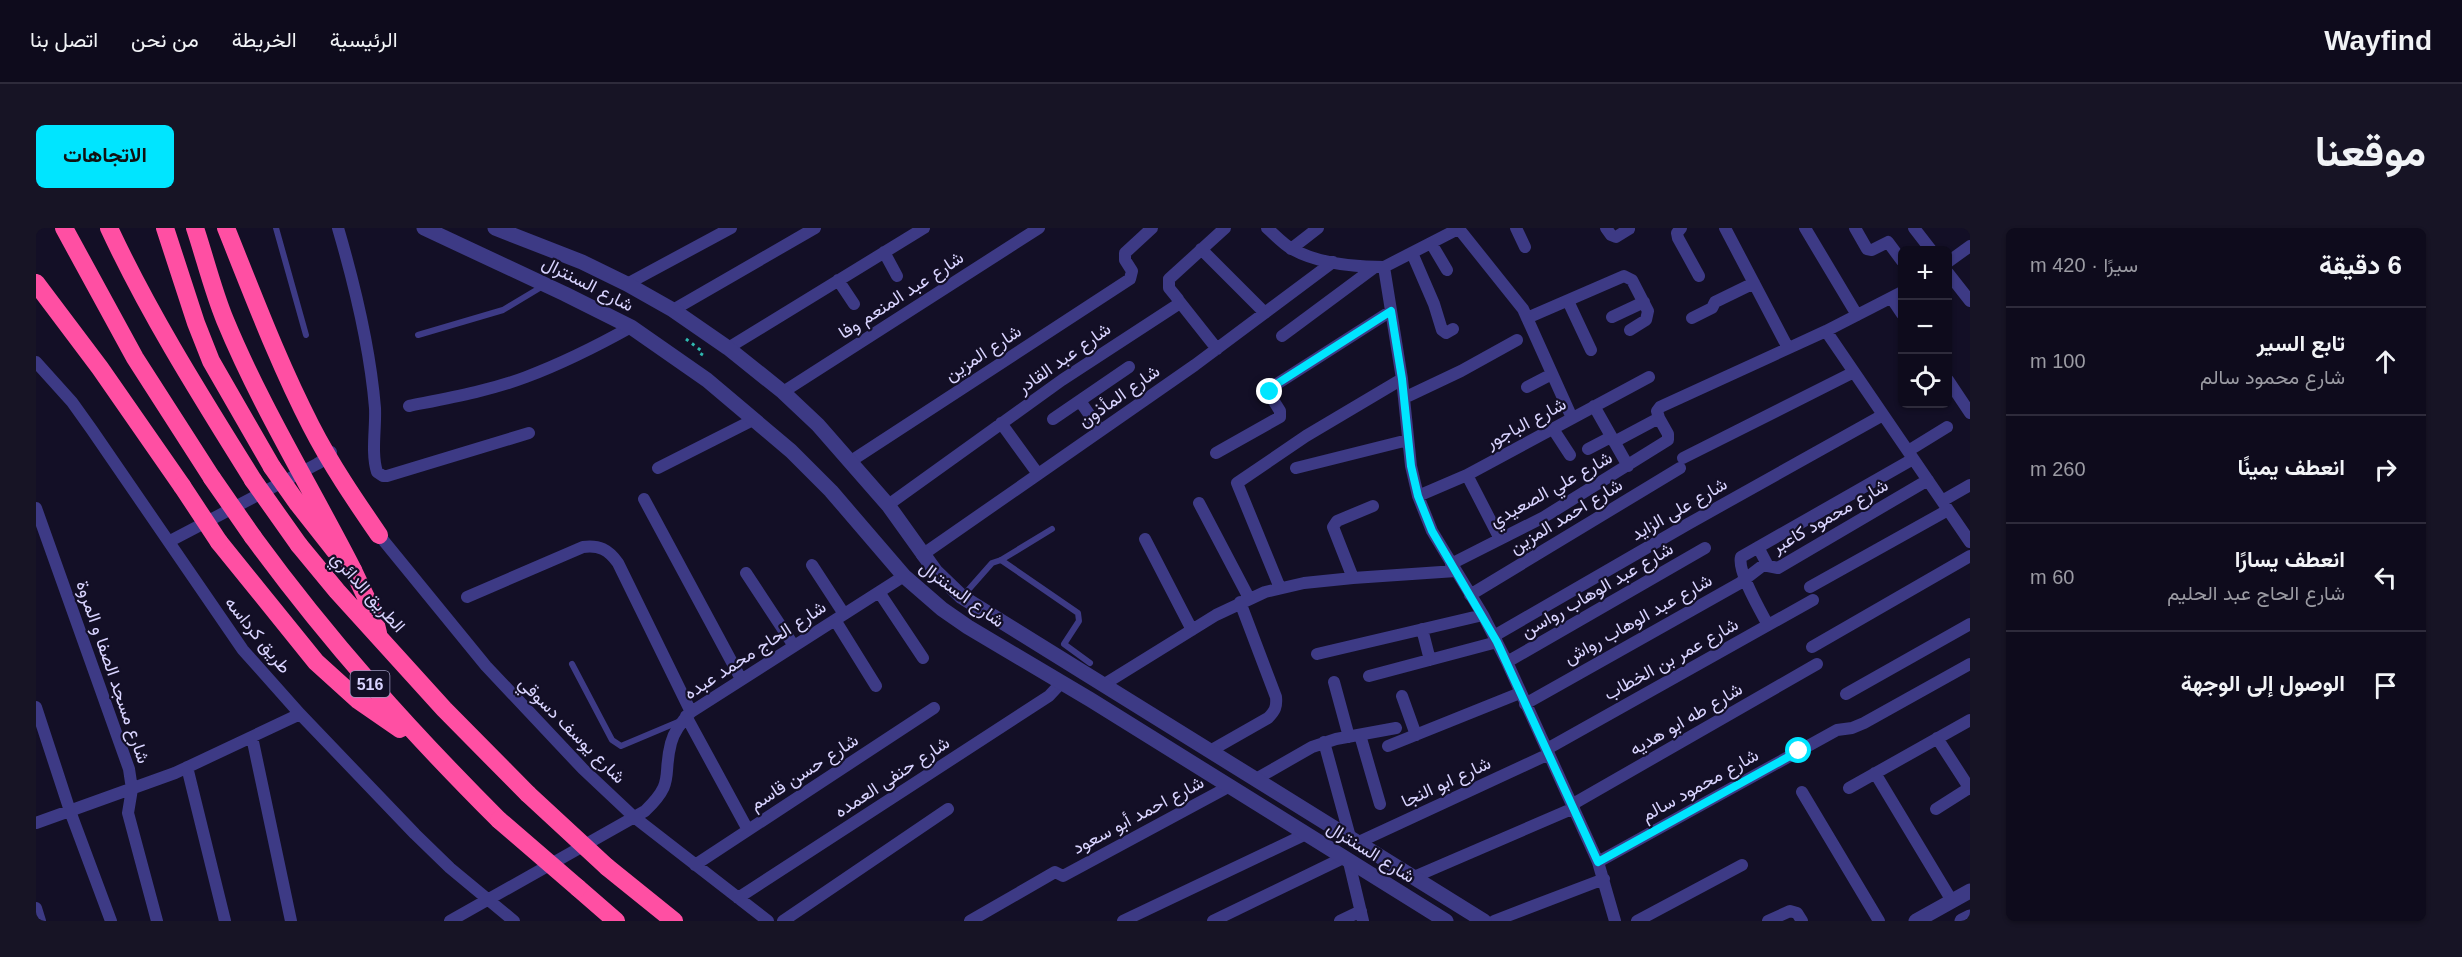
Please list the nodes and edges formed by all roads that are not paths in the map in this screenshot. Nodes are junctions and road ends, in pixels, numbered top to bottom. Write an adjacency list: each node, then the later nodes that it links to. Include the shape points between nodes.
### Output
1 (64, 228): 189 (highway, 516, bridge, via 135,358 253,537 326,632)
2 (109, 228): 156 (highway, الطريق الدائري / 516, bridge, via 161,328 254,480 299,545)
3 (165, 228): 135 (highway, bridge, via 212,361 272,467 324,539)
4 (195, 228): 135 (highway, bridge, via 224,317 253,383)
5 (226, 228): 122 (highway, bridge, via 311,426)
6 (234, 228): 125 (street, via 292,370 330,443 330,454)
7 (276, 228): 68 (lane)
8 (338, 228): 99 (street, via 366,340 375,408 377,472 387,476)
9 (424, 228): 48 (street, شارع السنترال)
10 (495, 228): 47 (street, شارع السنترال)
11 (731, 228): 47 (street)
12 (815, 228): 57 (street)
13 (924, 228): 34 (street)
14 (1039, 228): 84 (street, شارع عبد المنعم وفا)
15 (1152, 228): 106 (street, شارع المزين, via 1125,254 1133,275 1130,279)
16 (1225, 228): 32 (street)
17 (1267, 228): 33 (street)
18 (1318, 228): 33 (street)
19 (1459, 228): 28 (street); 62 (street)
20 (1516, 228): 29 (street)
21 (1606, 228): 27 (street, via 1616,237)
22 (1681, 228): 42 (street, via 1678,238)
23 (1725, 228): 46 (street)
24 (1805, 228): 60 (street)
25 (1855, 228): 36 (street, via 1867,249 1888,242)
26 (1914, 228): 30 (street)
27 (1629, 229)
28 (1431, 243): 35 (street); 40 (street)
29 (1525, 246)
30 (1928, 246)
31 (1970, 246): 37 (street)
32 (1202, 249): 51 (street, via 1169,279 1169,288); 59 (street)
33 (1291, 249): 38 (street)
34 (884, 252): 41 (street); 44 (street)
35 (1412, 253): 39 (street); 65 (street, via 1442,330 1446,333)
36 (1898, 256)
37 (1952, 259)
38 (1332, 262): 39 (street); 59 (street, شارع المأذون)
39 (1380, 267): 58 (street); 70 (street)
40 (1447, 270)
41 (897, 276)
42 (1699, 276)
43 (1952, 279): 53 (street)
44 (838, 280): 55 (street); 72 (street)
45 (36, 283): 56 (highway)
46 (1754, 283): 63 (street); 73 (street)
47 (627, 284): 57 (street, شارع السنترال)
48 (546, 285): 64 (street, شارع السنترال); 69 (lane, via 503,310)
49 (1897, 295): 60 (street)
50 (36, 296): 56 (highway)
51 (1179, 301): 74 (street); 95 (street, شارع عبد القادر)
52 (1568, 301): 54 (street, via 1624,276 1632,280); 62 (street); 75 (street)
53 (1970, 301)
54 (1644, 302): 61 (street); 66 (street, via 1648,317)
55 (854, 304)
56 (55, 310): 189 (highway, bridge, via 100,368 219,542 316,662 358,700)
57 (673, 310): 72 (street, شارع السنترال)
58 (1391, 311): 81 (street); 103 (street, via 1272,387 1270,392 1280,417)
59 (1265, 313): 74 (street, شارع المأذون)
60 (1857, 315): 67 (street)
61 (1612, 317)
62 (1527, 318): 79 (street)
63 (1692, 318)
64 (631, 327): 87 (street, via 524,378 467,395); 93 (street, شارع السنترال)
65 (1453, 329)
66 (1630, 330)
67 (1826, 331): 73 (street); 78 (street)
68 (306, 335)
69 (418, 335)
70 (1282, 336)
71 (1517, 340): 85 (street)
72 (728, 348): 84 (street, شارع السنترال)
73 (1788, 348): 92 (street, via 1660,407)
74 (1217, 349): 98 (street, شارع المأذون)
75 (1591, 350)
76 (36, 362): 125 (street, طريق كرداسه, via 72,402)
77 (1129, 366): 86 (street)
78 (1854, 372): 90 (street); 145 (street, شارع احمد المزين, via 1682,463)
79 (1552, 374): 82 (street); 91 (street)
80 (1649, 376): 88 (street, شارع الباجور)
81 (1402, 379): 85 (street); 142 (street, via 1239,480 1237,487)
82 (1527, 387)
83 (1952, 387): 89 (street)
84 (783, 392): 106 (street, شارع السنترال)
85 (1404, 398): 100 (street)
86 (1080, 401): 94 (street); 98 (street)
87 (409, 406)
88 (1594, 406): 91 (street, شارع الباجور); 101 (street)
89 (1970, 413)
90 (1883, 415): 105 (street); 157 (street, شارع على الزايد, via 1688,524)
91 (1572, 418): 97 (street, شارع الباجور)
92 (1659, 418): 101 (street); 107 (street, شارع علي الصعيدي, via 1668,434 1666,441)
93 (754, 419): 108 (street); 138 (street, شارع السنترال, via 831,491)
94 (1053, 419)
95 (1001, 423): 110 (street); 117 (street, شارع عبد القادر)
96 (1947, 427): 105 (street)
97 (1553, 429): 104 (street); 111 (street, شارع الباجور)
98 (1100, 430): 110 (street, شارع المأذون)
99 (529, 434)
100 (1408, 440): 109 (street); 114 (street)
101 (1612, 440): 102 (street); 107 (street)
102 (1588, 449)
103 (1216, 453)
104 (1570, 455)
105 (1910, 455): 112 (street); 128 (street)
106 (851, 461): 117 (street, شارع السنترال)
107 (1628, 466): 124 (street, شارع علي الصعيدي)
108 (658, 468)
109 (1296, 468)
110 (1038, 474): 129 (street, شارع المأذون)
111 (1467, 475): 114 (street, شارع الباجور); 124 (street)
112 (1928, 480): 118 (street); 132 (street, شارع محمود كاعبر, via 1782,566 1771,568)
113 (1970, 485): 118 (street)
114 (1418, 496): 134 (street)
115 (644, 499): 169 (street)
116 (1199, 503): 148 (street)
117 (888, 505): 129 (street, شارع السنترال)
118 (1945, 505): 126 (street); 141 (street)
119 (1373, 506): 139 (street, via 1337,521 1333,527)
120 (36, 508): 197 (street, شارع مسجد الصفا و المروة, via 129,769)
121 (1052, 529): 131 (lane)
122 (379, 535): 205 (street, شارع يوسف دسوقي, via 486,666)
123 (1145, 539): 155 (street)
124 (1500, 539): 134 (street, شارع علي الصعيدي)
125 (170, 541): 179 (street, طريق كرداسه, via 243,650)
126 (1970, 542)
127 (1705, 548): 164 (street, شارع عبد الوهاب رواسن)
128 (1758, 548): 132 (street, شارع محمود كاعبر); 140 (street, via 1741,557)
129 (922, 555): 136 (street, شارع السنترال)
130 (1970, 556): 159 (street)
131 (1001, 560): 147 (lane, via 992,562); 163 (lane, via 1078,613 1079,621 1064,644)
132 (1766, 563): 140 (street, شارع عبد الوهاب رواش)
133 (812, 565): 151 (street)
134 (1453, 567): 139 (street); 145 (street)
135 (353, 570): 156 (highway, via 373,612)
136 (936, 572): 143 (street); 147 (street, شارع السنترال)
137 (746, 573): 158 (street)
138 (904, 576): 143 (street, شارع السنترال); 144 (street, شارع الحاج محمد عبده)
139 (1353, 578): 142 (street)
140 (1746, 578): 153 (street); 176 (street, شارع عبد الوهاب رواش)
141 (1810, 587)
142 (1280, 588): 148 (street)
143 (918, 589): 170 (street, شارع السنترال, via 968,627)
144 (879, 592): 151 (street, شارع الحاج محمد عبده); 161 (street)
145 (1470, 595): 150 (street)
146 (467, 597): 180 (street, via 583,547 603,548 618,563)
147 (962, 597): 172 (street, شارع السنترال)
148 (1245, 600): 155 (street); 190 (street, via 1277,705 1268,718)
149 (1813, 600): 153 (street, شارع عمر بن الخطاب)
150 (1483, 615): 154 (street); 157 (street)
151 (839, 617): 158 (street, شارع الحاج محمد عبده); 173 (street)
152 (1970, 624): 174 (street)
153 (1768, 625): 191 (street, شارع عمر بن الخطاب)
154 (1422, 629): 160 (street); 162 (street)
155 (1192, 630): 172 (street)
156 (378, 635): 231 (highway, الطريق الدائري / 516, bridge, via 528,794 607,867)
157 (1496, 639): 162 (street, شارع على الزايد); 164 (street)
158 (794, 646): 169 (street, شارع الحاج محمد عبده)
159 (1812, 647)
160 (1317, 654)
161 (923, 658)
162 (1430, 660): 168 (street, شارع على الزايد)
163 (1090, 663)
164 (1507, 663): 176 (street)
165 (572, 664): 180 (lane, via 608,734 621,746)
166 (1817, 664): 201 (street, شارع طه ابو هديه)
167 (1970, 664): 211 (street, شارع محمود سالم, via 1852,728 1837,730)
168 (1369, 676)
169 (741, 679): 180 (street, شارع الحاج محمد عبده)
170 (1062, 682): 195 (street, شارع السنترال); 217 (street, شارع حنفى العمده, via 1049,696)
171 (1334, 682): 184 (street)
172 (1103, 685): 190 (street, شارع السنترال)
173 (876, 686)
174 (1846, 694)
175 (1402, 696): 183 (street)
176 (1523, 699): 183 (street, شارع عبد الوهاب رواش); 191 (street)
177 (36, 707): 204 (street)
178 (934, 708): 207 (street, شارع حسن قاسم)
179 (300, 714): 185 (street); 218 (street, طريق كرداسه, via 450,868)
180 (686, 716): 205 (street, شارع الحاج محمد عبده, via 670,744 668,778 662,791 645,811); 207 (street)
181 (1970, 720): 186 (street)
182 (1396, 728): 184 (street)
183 (1416, 735): 188 (street, شارع عبد الوهاب رواش)
184 (1354, 736): 187 (street); 200 (street)
185 (252, 737): 192 (street); 227 (street)
186 (1937, 738): 193 (street); 198 (street)
187 (1324, 742): 194 (street); 209 (street)
188 (1388, 746)
189 (427, 747): 230 (highway, 516, bridge, via 499,820)
190 (1210, 751): 194 (street, شارع السنترال)
191 (1548, 751): 201 (street); 209 (street, شارع ابو النجا)
192 (187, 767): 197 (street); 226 (street)
193 (1875, 773): 196 (street); 219 (street)
194 (1256, 779): 209 (street, شارع السنترال)
195 (1230, 786): 208 (street, شارع السنترال); 234 (street, شارع احمد أبو سعود, via 1063,876 1055,872)
196 (1849, 788)
197 (132, 789): 204 (street); 225 (street, شارع مسجد الصفا و المروة, via 128,813)
198 (1970, 789): 203 (street)
199 (1802, 792): 245 (street)
200 (1380, 804)
201 (1573, 806): 211 (street); 214 (street, شارع طه ابو هديه)
202 (948, 809): 233 (street)
203 (1936, 809)
204 (70, 811): 206 (street); 224 (street)
205 (634, 817): 212 (street, شارع يوسف دسوقي); 218 (street, شارع الحاج محمد عبده)
206 (36, 823)
207 (748, 830): 212 (street, شارع حسن قاسم)
208 (1305, 834): 210 (street, شارع السنترال); 235 (street)
209 (1355, 840): 214 (street, شارع السنترال)
210 (1346, 860): 221 (street); 236 (street); 238 (street, شارع السنترال)
211 (1598, 862): 215 (street)
212 (694, 865): 217 (street, شارع يوسف دسوقي)
213 (1742, 865): 242 (street)
214 (1414, 877): 239 (street, شارع السنترال)
215 (1604, 879): 240 (street); 241 (street)
216 (1970, 891): 219 (street)
217 (738, 898): 232 (street, شارع يوسف دسوقي)
218 (489, 900): 228 (street, شارع الحاج محمد عبده); 229 (street, طريق كرداسه)
219 (1952, 901): 246 (street)
220 (36, 908): 223 (street)
221 (1362, 916): 237 (street)
222 (1970, 916): 247 (street)
223 (40, 921)
224 (111, 921)
225 (156, 921)
226 (225, 921)
227 (291, 921)
228 (450, 921)
229 (514, 921)
230 (616, 921)
231 (674, 921)
232 (768, 921)
233 (783, 921)
234 (970, 921)
235 (1123, 921)
236 (1213, 921)
237 (1340, 921)
238 (1446, 921)
239 (1484, 921)
240 (1494, 921)
241 (1616, 921)
242 (1636, 921)
243 (1768, 921): 244 (street, via 1787,912 1797,913)
244 (1802, 921)
245 (1879, 921)
246 (1916, 921)
247 (1962, 921)

